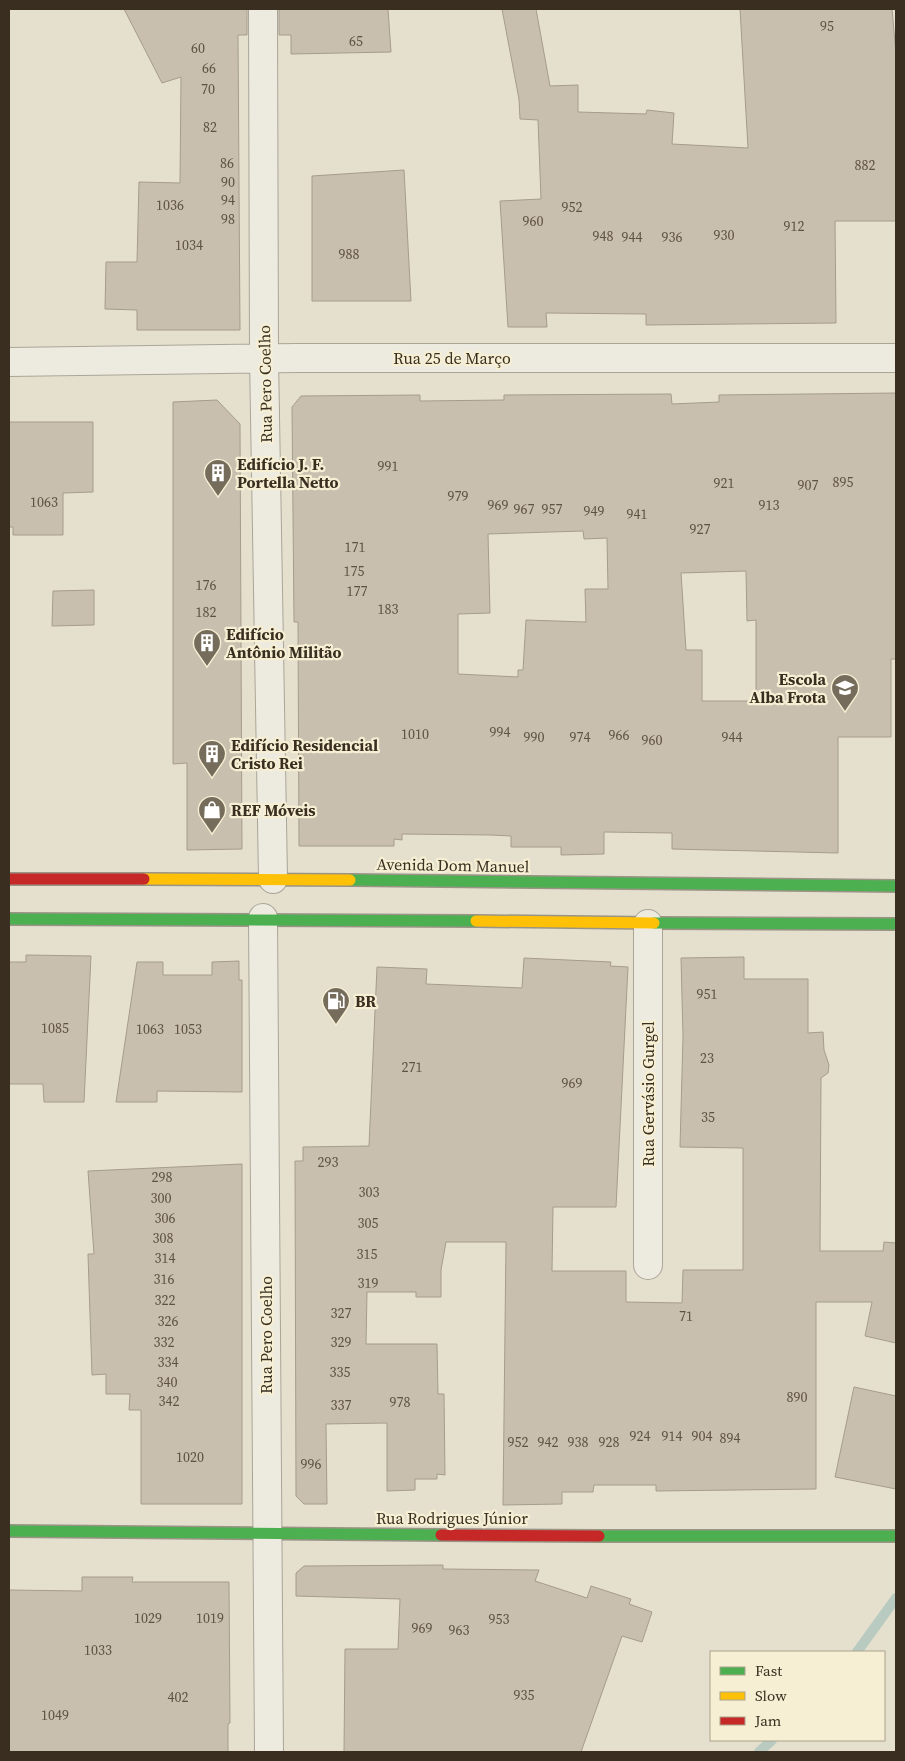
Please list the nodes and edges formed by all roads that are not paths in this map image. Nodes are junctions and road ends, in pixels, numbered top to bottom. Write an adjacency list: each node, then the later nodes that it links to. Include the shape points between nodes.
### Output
1 (264, 9): 2 (street, Rua Pero Coelho)
2 (264, 358): 3 (street, Rua 25 de Março); 4 (street, Rua 25 de Março); 6 (street, Rua Pero Coelho)
3 (896, 358)
4 (9, 362)
5 (9, 879): 6 (main road, Avenida Dom Manuel)
6 (273, 879): 7 (main road, Avenida Dom Manuel)
7 (896, 886)
8 (262, 918): 9 (main road); 10 (main road); 14 (street, Rua Pero Coelho)
9 (9, 919)
10 (648, 924): 11 (main road); 12 (street, Rua Gervásio Gurgel)
11 (896, 924)
12 (648, 1265)
13 (9, 1531): 14 (main road, Rua Rodrigues Júnior)
14 (266, 1535): 15 (main road, Rua Rodrigues Júnior); 16 (street, Rua Pero Coelho)
15 (896, 1536)
16 (268, 1752)

